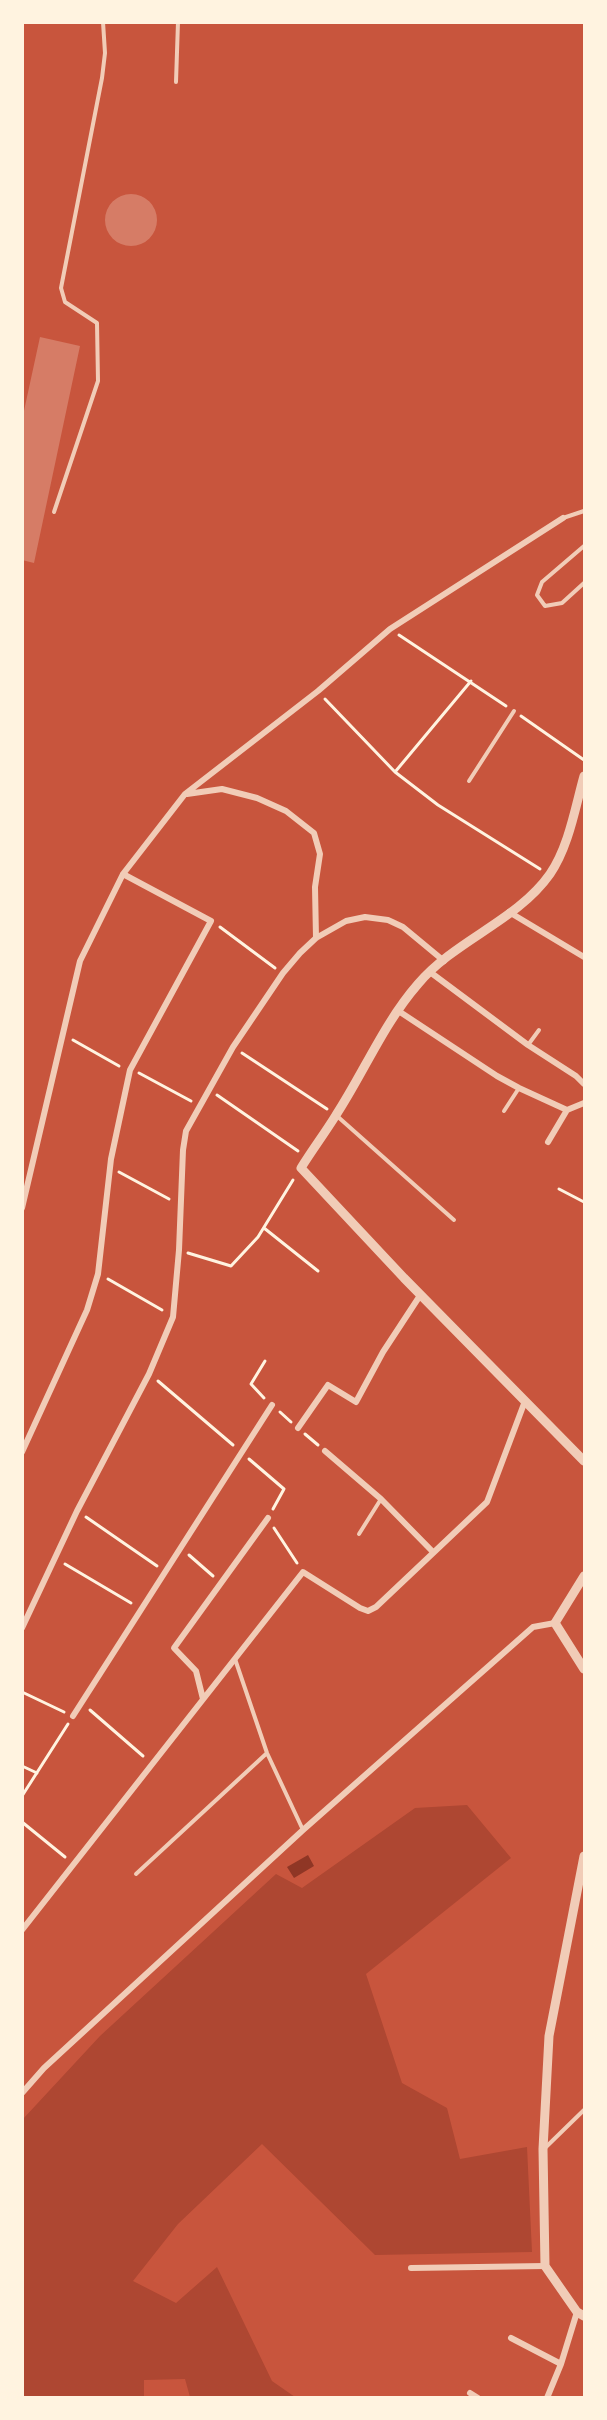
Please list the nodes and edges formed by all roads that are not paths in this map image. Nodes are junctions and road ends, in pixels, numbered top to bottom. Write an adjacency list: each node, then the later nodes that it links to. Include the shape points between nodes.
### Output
1 (103, 22): 5 (lane, via 102,78 61,288 65,302 97,323 99,381)
2 (178, 22): 3 (lane)
3 (176, 82)
4 (585, 511): 6 (lane)
5 (54, 512)
6 (563, 518): 12 (street, via 390,629 318,691)
7 (585, 546): 8 (lane, via 542,582 537,595 545,606 561,603)
8 (585, 583)
9 (514, 711): 11 (lane)
10 (585, 776): 14 (street, via 561,855 532,895)
11 (469, 781)
12 (185, 794): 13 (street); 15 (street, via 222,789 257,798 285,811 314,833 320,854 315,887)
13 (123, 874): 29 (street, via 80,961); 36 (street, via 211,921 130,1070 110,1167 98,1274 87,1310)
14 (509, 912): 16 (street); 17 (street)
15 (316, 938): 17 (street, via 346,921 365,917 388,920 403,927); 44 (street, via 283,973 233,1047 186,1131 173,1317 149,1374 77,1511)
16 (585, 957)
17 (444, 961): 18 (street)
18 (430, 972): 19 (street); 21 (street)
19 (397, 1010): 23 (street); 27 (street)
20 (539, 1030): 21 (lane)
21 (528, 1045): 22 (street)
22 (585, 1084)
23 (519, 1088): 25 (street); 26 (lane)
24 (585, 1103): 25 (street)
25 (567, 1110): 28 (street)
26 (504, 1111)
27 (336, 1115): 30 (lane); 31 (street, via 301,1168)
28 (548, 1142)
29 (22, 1208)
30 (454, 1220)
31 (421, 1294): 32 (street); 34 (street, via 356,1402 328,1385)
32 (525, 1401): 37 (street); 41 (street, via 487,1502)
33 (272, 1406): 48 (street)
34 (298, 1428)
35 (325, 1451): 38 (street)
36 (22, 1452)
37 (585, 1461)
38 (381, 1499): 40 (lane); 41 (street)
39 (268, 1518): 47 (street, via 174,1648 196,1671)
40 (359, 1534)
41 (433, 1552): 45 (street, via 368,1611 303,1572)
42 (585, 1576): 43 (street)
43 (555, 1623): 46 (street); 50 (street, via 533,1627)
44 (22, 1628)
45 (234, 1659): 47 (street); 49 (lane)
46 (585, 1669)
47 (203, 1699): 53 (street)
48 (73, 1716)
49 (267, 1753): 50 (lane); 52 (lane)
50 (303, 1830): 54 (street, via 44,2068)
51 (585, 1856): 56 (street, via 549,2036)
52 (136, 1874)
53 (22, 1930)
54 (22, 2093)
55 (585, 2110): 56 (lane)
56 (543, 2149): 57 (street)
57 (545, 2266): 58 (street); 59 (street)
58 (411, 2268)
59 (581, 2314): 61 (street)
60 (511, 2338): 61 (street)
61 (561, 2364): 64 (street)
62 (470, 2393): 63 (street)
63 (478, 2397)
64 (547, 2397)

